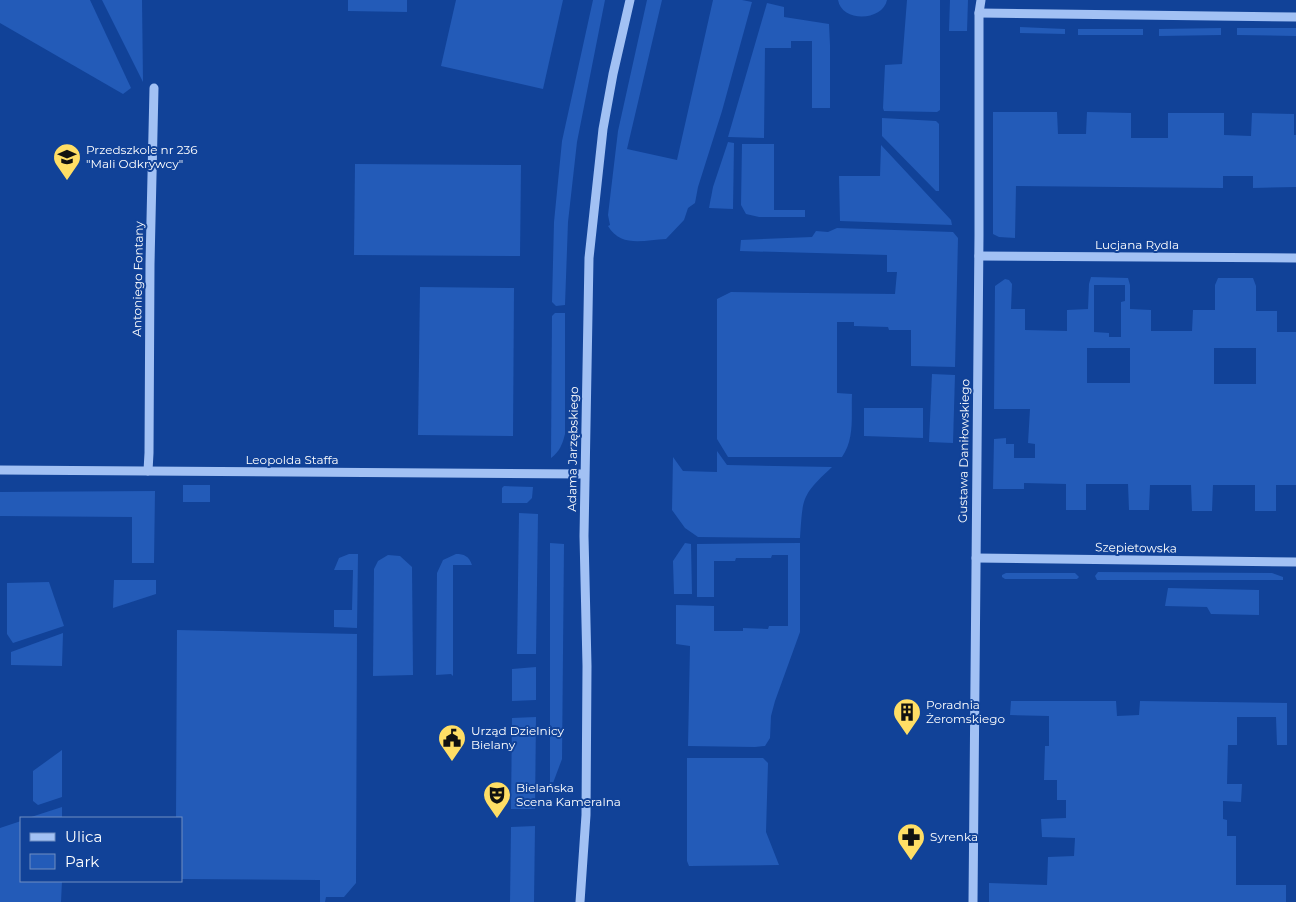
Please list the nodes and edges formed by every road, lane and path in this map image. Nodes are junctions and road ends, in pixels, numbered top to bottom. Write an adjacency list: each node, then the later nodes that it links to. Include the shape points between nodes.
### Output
1 (630, 0): 10 (street, Adama Jarzębskiego, via 603,129 589,258)
2 (981, 0): 3 (street, Gustawa Daniłowskiego)
3 (979, 14): 4 (street); 6 (street, Gustawa Daniłowskiego)
4 (1296, 17)
5 (154, 88): 9 (street, Antoniego Fontany)
6 (979, 256): 7 (street, Lucjana Rydla); 11 (street, Gustawa Daniłowskiego)
7 (1296, 258)
8 (0, 470): 9 (street, Leopolda Staffa)
9 (148, 471): 10 (street, Leopolda Staffa)
10 (584, 474): 13 (street, Adama Jarzębskiego, via 586,815)
11 (976, 558): 12 (street, Szepietowska); 14 (street, Gustawa Daniłowskiego)
12 (1296, 562)
13 (580, 902)
14 (973, 902)

